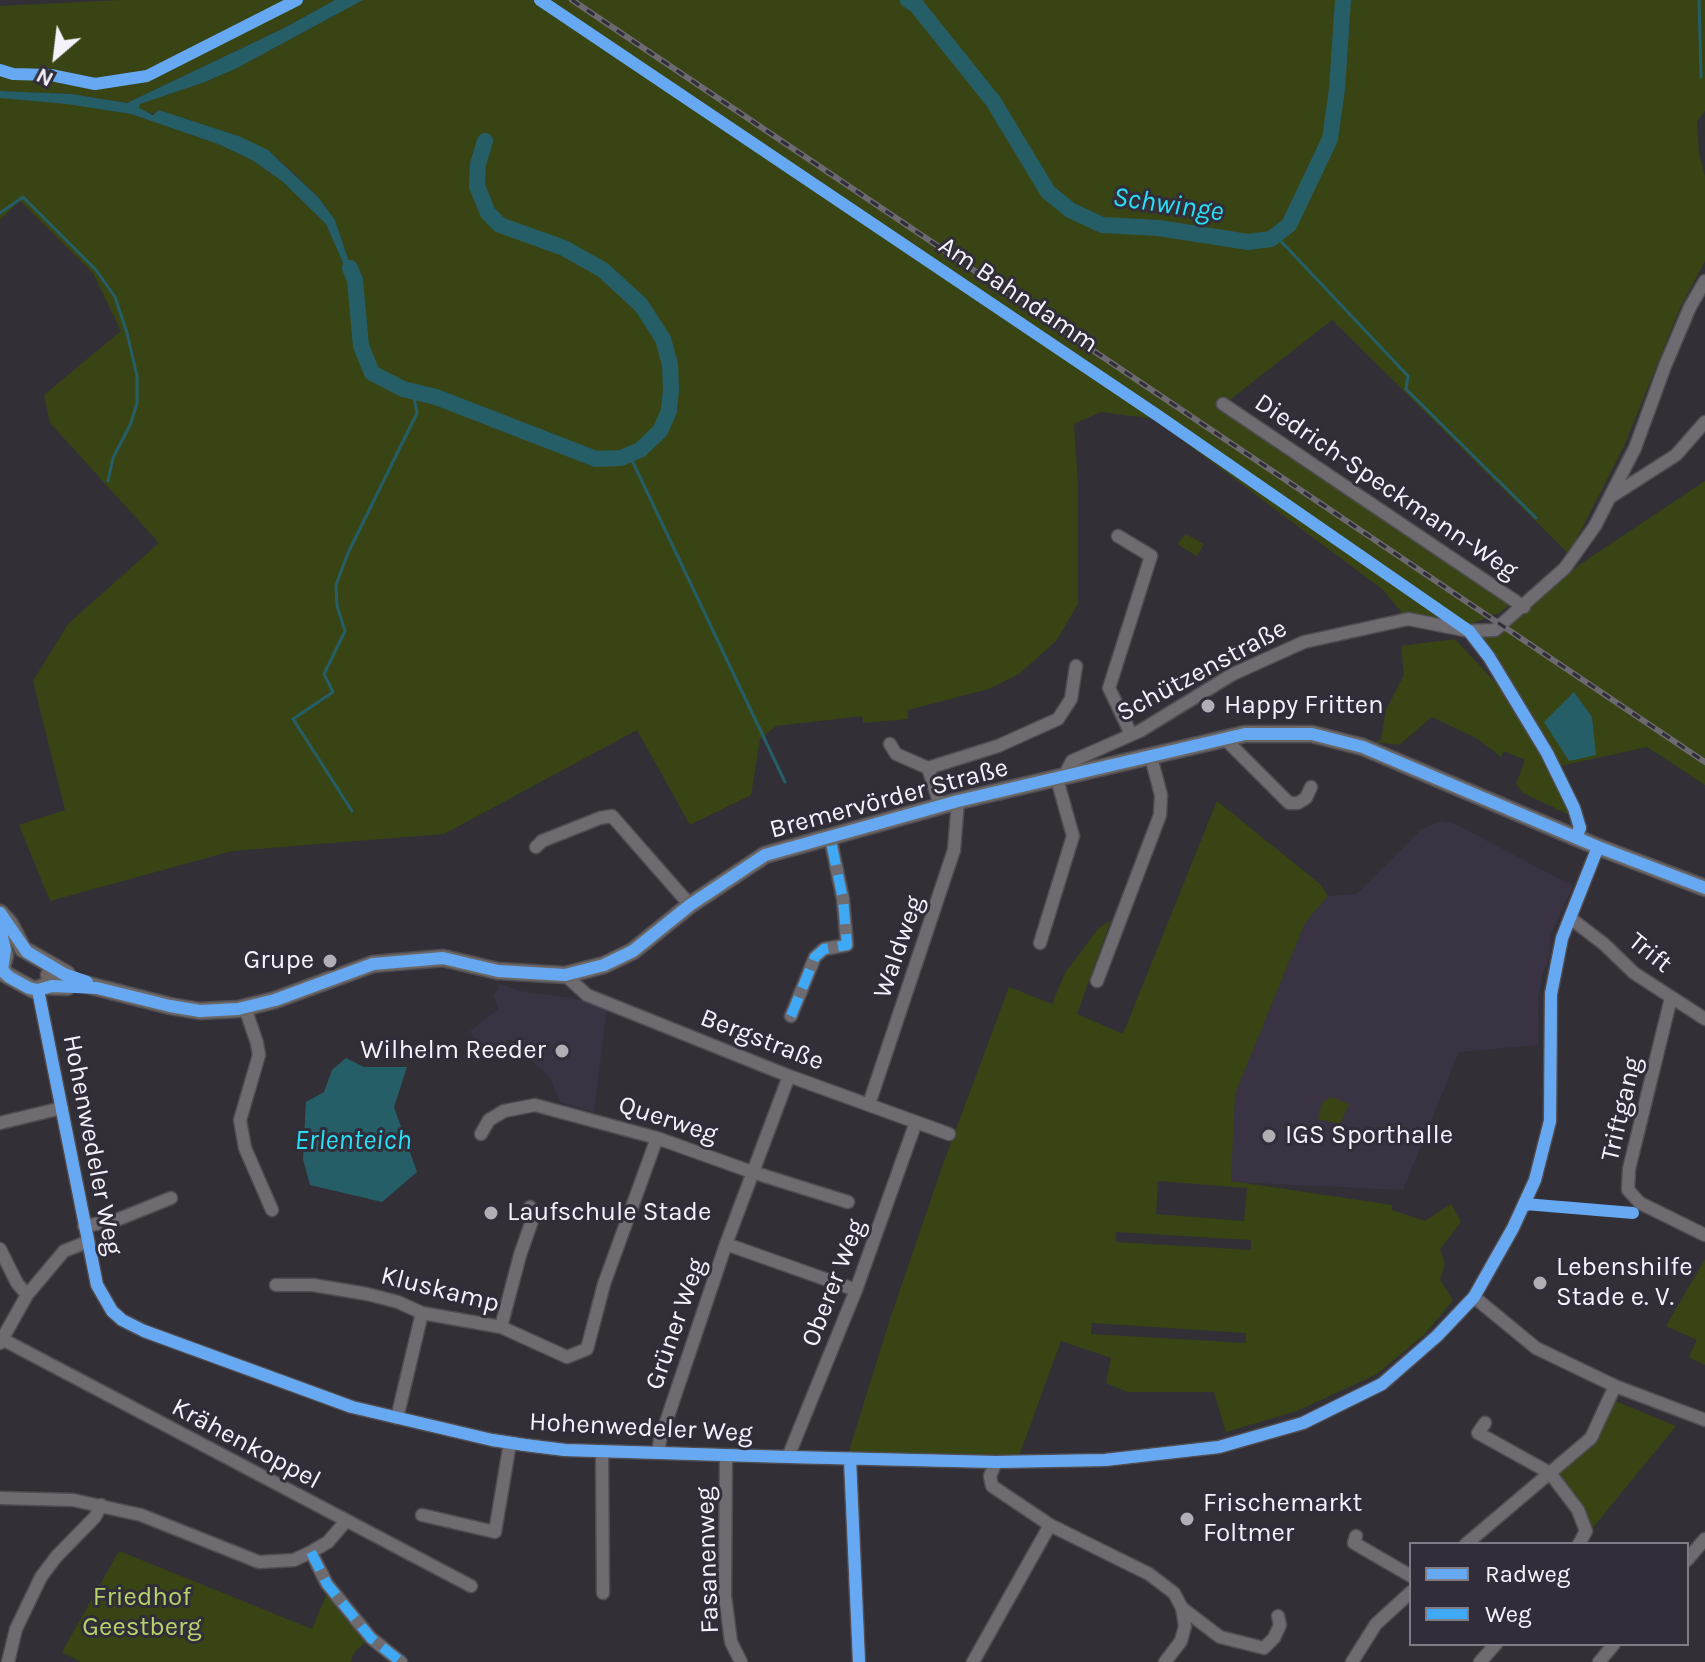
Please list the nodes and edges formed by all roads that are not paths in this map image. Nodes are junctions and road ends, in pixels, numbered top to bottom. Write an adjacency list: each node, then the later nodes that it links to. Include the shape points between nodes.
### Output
1 (1705, 281): 4 (street)
2 (1223, 404): 6 (street, Diedrich-Speckmann-Weg)
3 (1705, 422): 4 (street, via 1676,455)
4 (1609, 497): 6 (street, via 1565,568)
5 (1118, 536): 9 (street, via 1151,556 1109,688)
6 (1524, 607): 7 (street, via 1495,630)
7 (1469, 631): 9 (street, Schützenstraße, via 1408,619 1304,642 1233,674); 18 (street, via 1547,753 1574,808)
8 (1076, 666): 13 (street, via 1071,699 1058,719 998,746)
9 (1131, 734): 14 (street, Schützenstraße, via 1072,761)
10 (1225, 739): 12 (main road, Bremervörder Straße); 15 (street, via 1289,803 1306,798); 18 (main road, Bremervörder Straße, via 1312,734 1363,747)
11 (890, 744): 13 (street, via 896,754)
12 (1151, 757): 14 (main road, Bremervörder Straße); 30 (street, via 1161,795 1160,815)
13 (928, 768): 17 (street)
14 (1060, 778): 16 (main road, Bremervörder Straße); 27 (street, via 1073,836)
15 (1311, 787)
16 (958, 801): 17 (main road, Bremervörder Straße); 38 (street, Waldweg, via 954,850)
17 (940, 805): 19 (main road, Bremervörder Straße)
18 (1578, 833): 21 (main road, Bremervörder Straße)
19 (830, 837): 23 (main road, Bremervörder Straße, via 765,855); 35 (street, Bremervörder Straße, via 847,945 824,949 815,957)
20 (536, 847): 23 (street, via 612,816)
21 (1598, 847): 22 (main road, Bremervörder Straße); 25 (street, Hohenwedeler Weg)
22 (1705, 888)
23 (690, 905): 29 (main road, Bremervörder Straße, via 633,951)
24 (0, 913): 28 (main road); 32 (main road, via 27,952)
25 (1570, 918): 33 (street, Trift); 58 (street, Hohenwedeler Weg, via 1551,994 1550,1121 1535,1180)
26 (0, 928): 28 (main road)
27 (1040, 943)
28 (5, 960): 31 (main road, via 9,977); 31 (main road, via 41,964)
29 (565, 975): 34 (main road, Bremervörder Straße, via 498,971 443,958 373,964); 37 (street, Bergstraße, via 587,995)
30 (1097, 981)
31 (45, 984): 32 (main road, Bremervörder Straße); 39 (street, Hohenwedeler Weg)
32 (97, 988): 34 (main road, Bremervörder Straße, via 200,1011)
33 (1671, 998): 36 (street, Trift); 51 (street, Triftgang, via 1628,1190 1640,1203)
34 (245, 1008): 49 (street, via 259,1055 240,1120 245,1148)
35 (791, 1016)
36 (1705, 1019)
37 (789, 1076): 38 (street, Bergstraße); 45 (street, Grüner Weg)
38 (869, 1104): 40 (street, Bergstraße)
39 (62, 1108): 41 (street); 50 (street, Hohenwedeler Weg)
40 (916, 1122): 43 (street, Bergstraße); 56 (street, Oberer Weg)
41 (0, 1123)
42 (481, 1134): 44 (street, Querweg, via 489,1120 504,1111 535,1105)
43 (949, 1134)
44 (657, 1138): 45 (street, Querweg); 60 (street, Kluskamp, via 604,1284 587,1349 567,1357)
45 (752, 1172): 47 (street, Querweg); 53 (street, Grüner Weg)
46 (171, 1198): 50 (street, via 114,1221)
47 (848, 1202)
48 (530, 1207): 60 (street, via 533,1218)
49 (272, 1210)
50 (84, 1226): 52 (street, Hohenwedeler Weg)
51 (1705, 1235)
52 (87, 1242): 57 (street, via 64,1251); 63 (street, Hohenwedeler Weg, via 104,1300 129,1324 340,1403)
53 (726, 1244): 56 (street); 68 (street, Grüner Weg)
54 (0, 1249): 57 (street)
55 (276, 1285): 59 (street, Kluskamp, via 367,1294)
56 (856, 1290): 70 (street, Oberer Weg)
57 (27, 1295): 61 (street)
58 (1474, 1297): 62 (street, via 1536,1348); 72 (street, Hohenwedeler Weg, via 1382,1384 1303,1423 1219,1447 1105,1460)
59 (422, 1313): 60 (street, Kluskamp); 63 (street)
60 (501, 1327)
61 (1, 1341): 77 (street, Krähenkoppel)
62 (1615, 1386): 64 (street); 73 (street, via 1591,1438)
63 (397, 1418): 66 (street, Hohenwedeler Weg)
64 (1705, 1420)
65 (1485, 1423): 73 (street, via 1478,1433)
66 (510, 1443): 67 (street, Hohenwedeler Weg); 76 (street, via 495,1532)
67 (602, 1451): 68 (street, Hohenwedeler Weg); 87 (street)
68 (658, 1453): 69 (street, Hohenwedeler Weg)
69 (726, 1455): 70 (street, Hohenwedeler Weg); 95 (street, Fasanenweg, via 725,1596 731,1642)
70 (788, 1457): 71 (street, Hohenwedeler Weg)
71 (850, 1459): 72 (street, Hohenwedeler Weg); 96 (street)
72 (996, 1462): 78 (street, via 992,1486)
73 (1550, 1473): 81 (street); 82 (street, via 1578,1510 1586,1531)
74 (0, 1498): 75 (street)
75 (101, 1505): 83 (street, via 141,1515 259,1562 294,1560); 93 (street, via 41,1577 16,1629)
76 (422, 1515)
77 (346, 1521): 83 (street); 86 (street, Krähenkoppel)
78 (1050, 1525): 89 (street, via 1149,1574 1174,1593); 97 (street)
79 (1356, 1536): 85 (street, via 1354,1543)
80 (1705, 1539): 84 (street)
81 (1468, 1542)
82 (1580, 1542)
83 (311, 1552): 94 (street, via 348,1610)
84 (1689, 1558)
85 (1409, 1575)
86 (471, 1586)
87 (603, 1593)
88 (1409, 1594): 99 (street, via 1376,1624)
89 (1182, 1608): 90 (street, via 1220,1637 1264,1648 1280,1625); 98 (street, via 1181,1641)
90 (1278, 1616)
91 (1494, 1646): 100 (street)
92 (1612, 1646): 101 (street)
93 (8, 1662)
94 (401, 1662)
95 (741, 1662)
96 (859, 1662)
97 (973, 1662)
98 (1165, 1662)
99 (1352, 1662)
100 (1480, 1662)
101 (1599, 1662)

